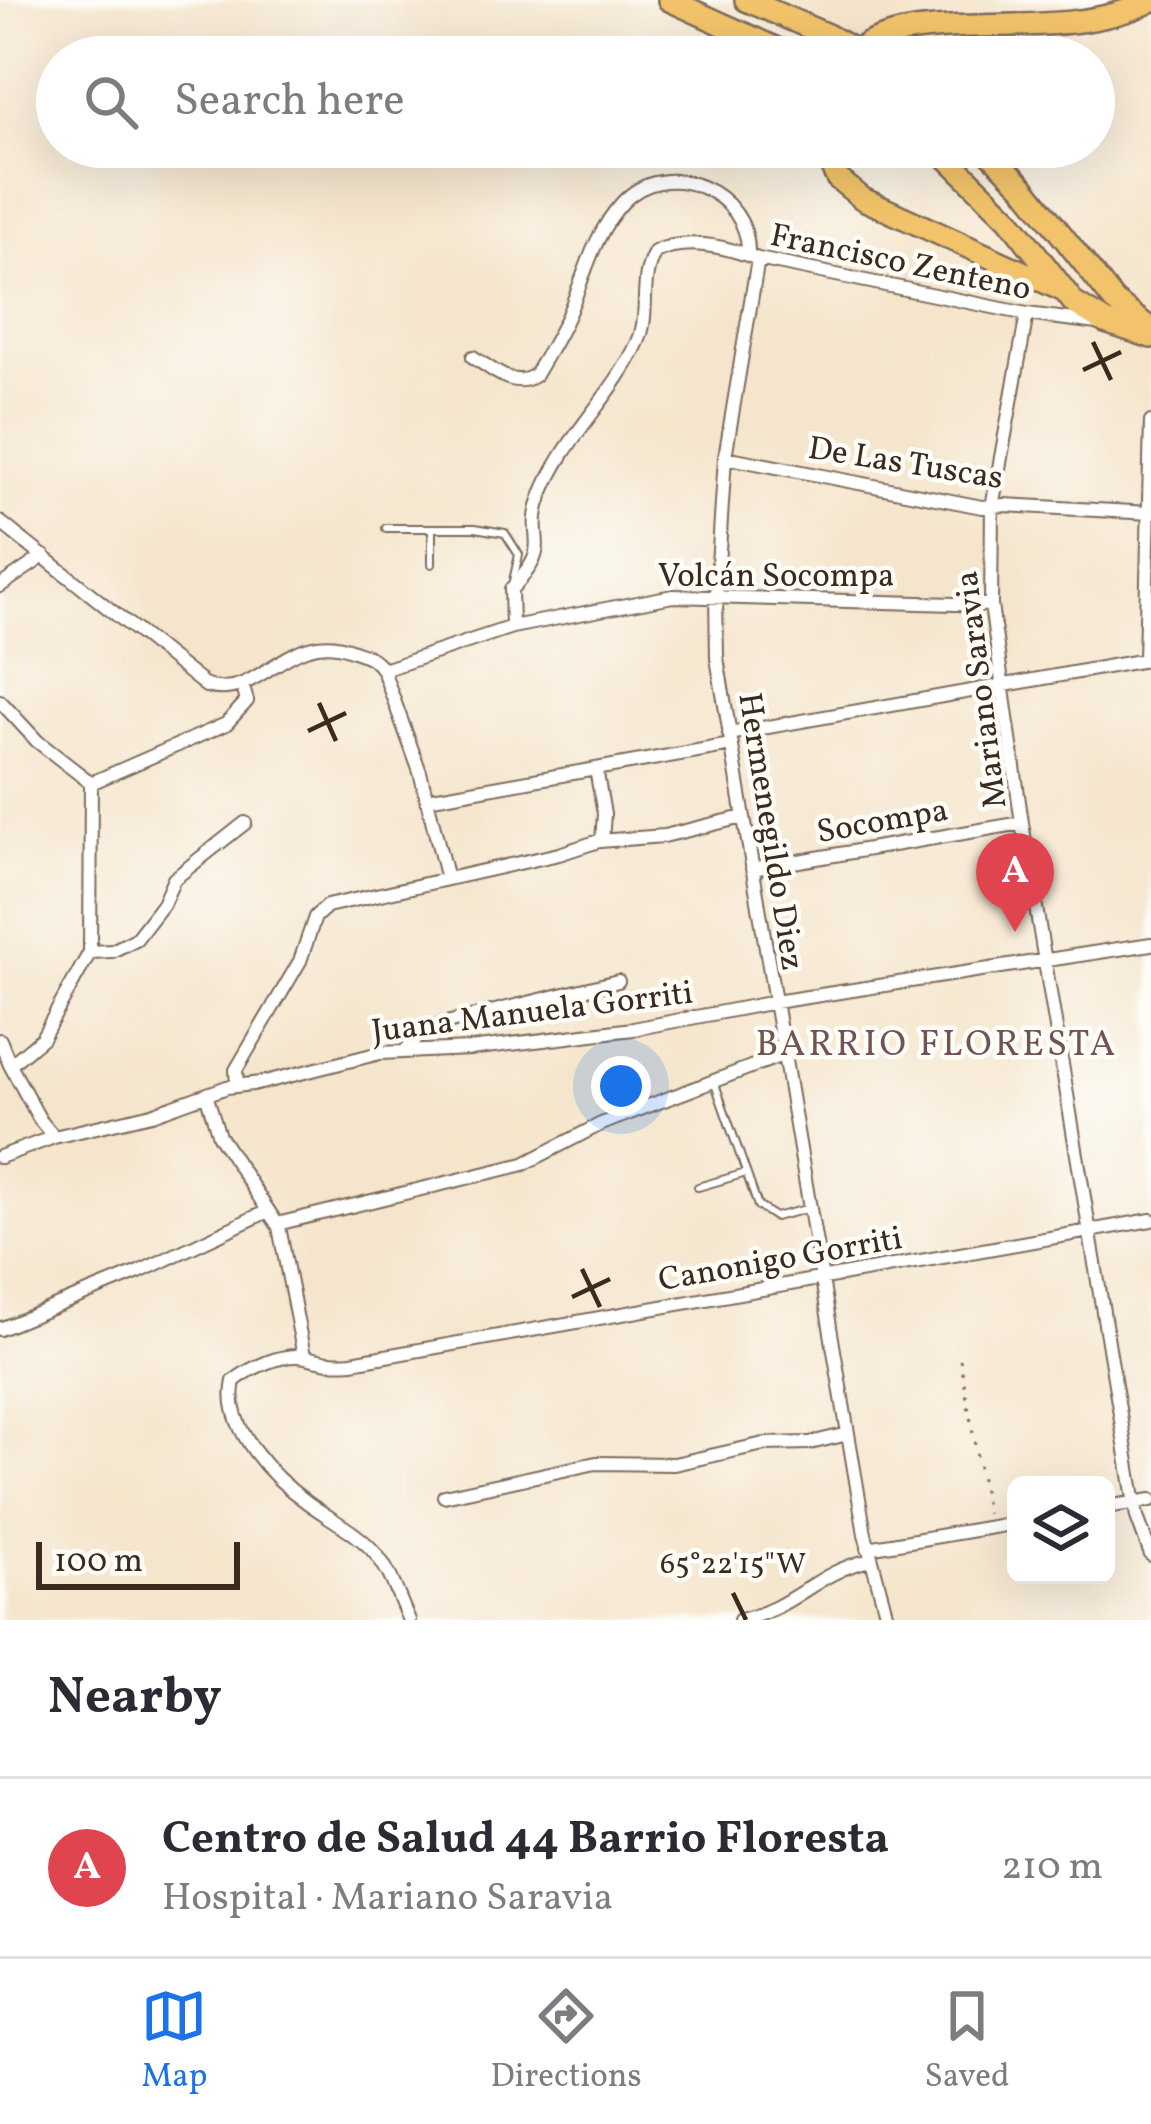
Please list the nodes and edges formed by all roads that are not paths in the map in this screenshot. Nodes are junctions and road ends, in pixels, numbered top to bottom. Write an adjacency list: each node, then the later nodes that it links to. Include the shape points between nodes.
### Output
1 (668, 0): 6 (main road)
2 (746, 0): 7 (main road, bridge)
3 (1151, 1): 4 (main road, via 1084,16)
4 (949, 3)
5 (896, 10): 8 (main road)
6 (748, 36)
7 (829, 36)
8 (862, 36)
9 (832, 168): 13 (main road, via 863,199)
10 (957, 168): 13 (main road)
11 (1005, 168): 16 (main road, via 1114,301)
12 (753, 257): 14 (street, Francisco Zenteno); 17 (street, via 730,204 714,191 675,181 633,193 591,253 535,375 514,382); 19 (street, Hermenegildo Diez); 28 (street, Francisco Zenteno, via 687,244 651,259 638,344 554,469 538,502 536,561)
13 (1064, 291): 15 (main road)
14 (1028, 314): 15 (street, Francisco Zenteno); 20 (street, Mariano Saravia)
15 (1105, 322): 16 (main road)
16 (1151, 333)
17 (473, 357)
18 (1151, 422): 21 (street)
19 (725, 457): 20 (street, De Las Tuscas); 29 (street, Hermenegildo Diez)
20 (992, 507): 21 (street, De Las Tuscas); 30 (street, Mariano Saravia)
21 (1149, 513): 32 (street)
22 (0, 522): 25 (street)
23 (386, 528): 24 (lane)
24 (432, 528): 26 (lane); 28 (lane, via 505,533 519,555)
25 (44, 556): 27 (street); 34 (street, via 206,686)
26 (432, 564)
27 (0, 586)
28 (511, 589): 31 (street)
29 (716, 596): 30 (street, Volcán Socompa); 31 (street, Volcán Socompa, via 645,599); 37 (street, Hermenegildo Diez)
30 (991, 605): 35 (street, Mariano Saravia)
31 (512, 627): 33 (street, Volcán Socompa)
32 (1148, 660): 35 (street)
33 (383, 670): 34 (street, via 369,656 325,643 297,650); 40 (street)
34 (242, 684): 39 (street, via 247,701 226,724)
35 (1000, 686): 37 (street); 42 (street, Mariano Saravia)
36 (0, 701): 39 (street)
37 (730, 740): 38 (street); 41 (street, Hermenegildo Diez)
38 (596, 769): 40 (street); 44 (street)
39 (91, 783): 48 (street)
40 (428, 799): 46 (street)
41 (743, 818): 44 (street); 45 (street, Hermenegildo Diez)
42 (1022, 823): 45 (street, Socompa); 49 (street, Mariano Saravia)
43 (245, 824): 48 (street, via 174,878 136,939)
44 (602, 841): 46 (street)
45 (752, 869): 51 (street, Hermenegildo Diez)
46 (448, 879): 57 (street, via 320,912 236,1070)
47 (1151, 944): 49 (street, Juana Manuela Gorriti)
48 (90, 952): 55 (street, via 42,1038)
49 (1044, 961): 51 (street, Juana Manuela Gorriti); 67 (street, Mariano Saravia)
50 (618, 981): 53 (street, via 438,1025)
51 (775, 1002): 53 (street, Juana Manuela Gorriti, via 633,1029); 54 (street, Hermenegildo Diez)
52 (0, 1040): 55 (street)
53 (406, 1050): 57 (street, Juana Manuela Gorriti)
54 (785, 1054): 56 (street); 63 (street, Hermenegildo Diez)
55 (10, 1065): 59 (street)
56 (714, 1081): 61 (lane); 66 (street, via 524,1163)
57 (237, 1085): 58 (street, Juana Manuela Gorriti)
58 (207, 1097): 59 (street, Juana Manuela Gorriti); 64 (street, via 219,1136)
59 (53, 1137): 60 (street, Juana Manuela Gorriti)
60 (0, 1157)
61 (746, 1173): 62 (lane); 63 (lane, via 758,1206 773,1216)
62 (698, 1187)
63 (810, 1208): 68 (street, Hermenegildo Diez)
64 (268, 1211): 66 (street); 69 (street)
65 (1151, 1220): 67 (street, Canonigo Gorriti)
66 (277, 1224): 70 (street)
67 (1092, 1230): 68 (street, Canonigo Gorriti); 74 (street, Mariano Saravia)
68 (821, 1277): 70 (street, Canonigo Gorriti, via 352,1362); 71 (street, Hermenegildo Diez)
69 (0, 1329)
70 (304, 1356): 79 (street, Canonigo Gorriti, via 248,1370 234,1382 231,1403 252,1446 288,1488 374,1552)
71 (848, 1434): 72 (street, via 674,1464 596,1463); 77 (street, Hermenegildo Diez)
72 (444, 1496)
73 (1151, 1500): 74 (street)
74 (1135, 1502): 75 (street); 78 (street, Mariano Saravia)
75 (1115, 1506)
76 (1007, 1525): 77 (street)
77 (870, 1554): 80 (street, via 797,1598); 81 (street, Hermenegildo Diez)
78 (1151, 1555)
79 (409, 1620)
80 (740, 1620)
81 (888, 1620)

